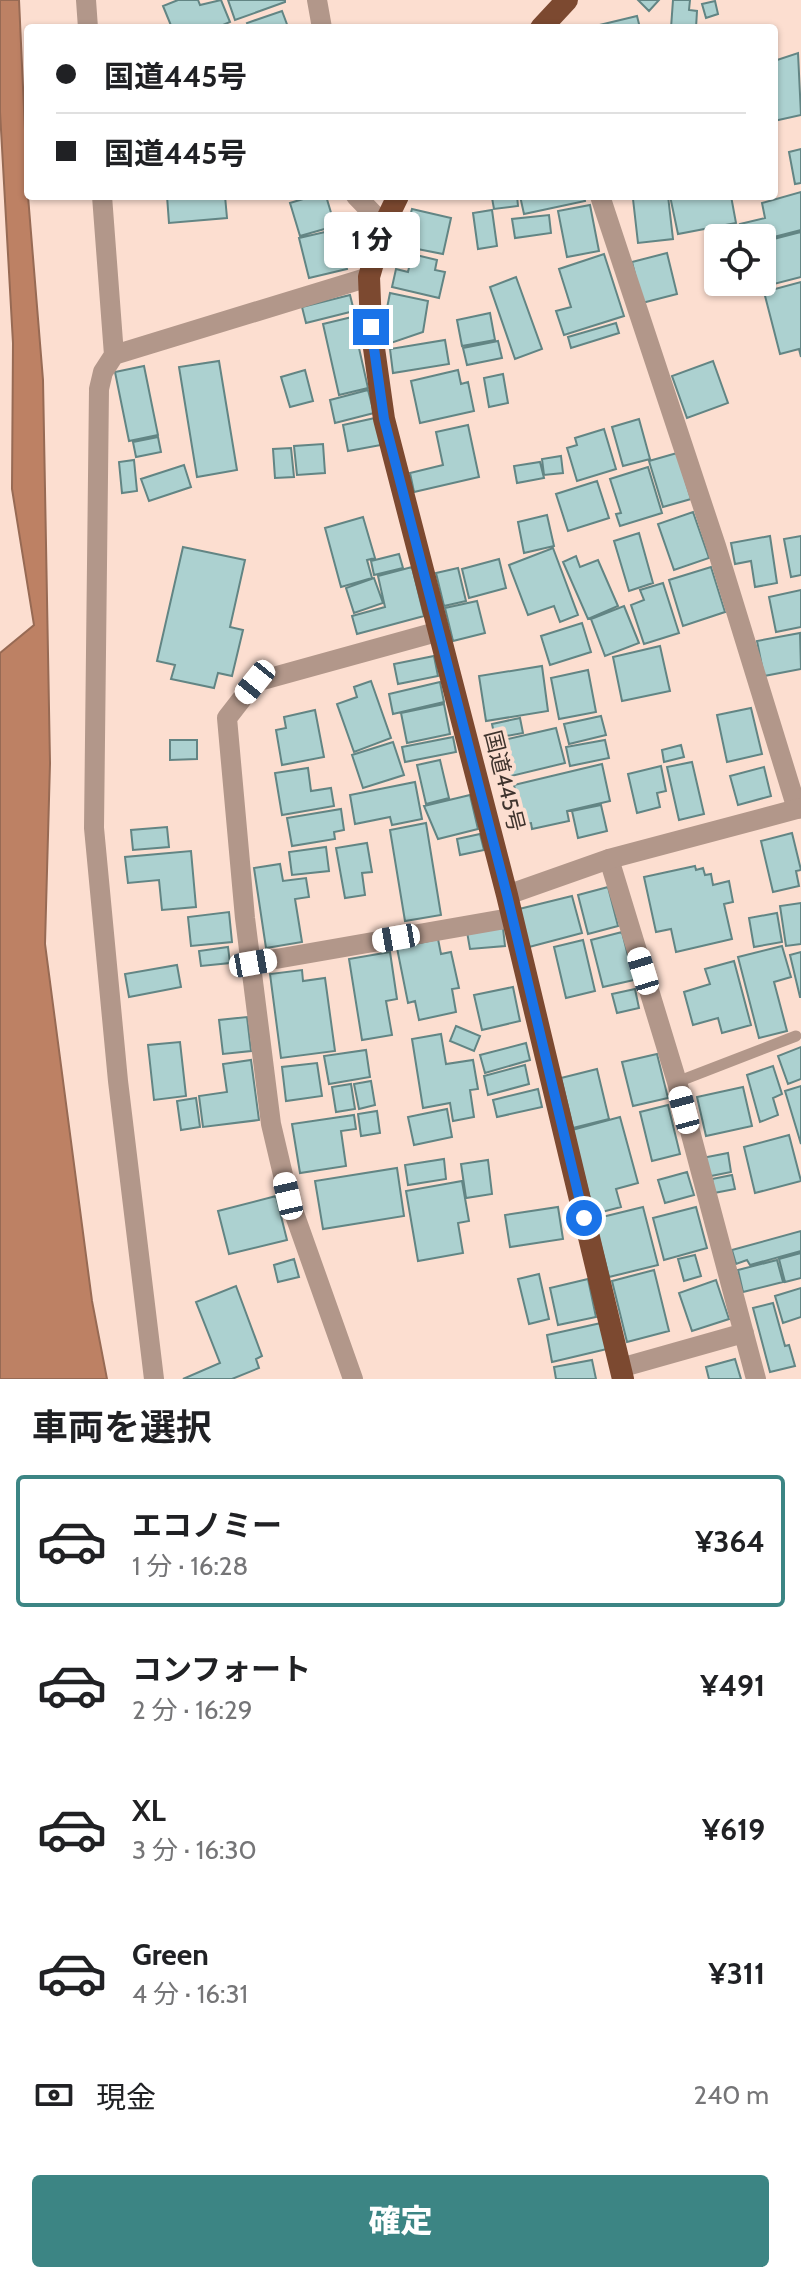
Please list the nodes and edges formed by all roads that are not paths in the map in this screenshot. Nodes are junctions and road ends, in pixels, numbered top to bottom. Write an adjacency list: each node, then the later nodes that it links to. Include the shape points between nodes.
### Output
1 (86, 0): 5 (street)
2 (317, 0): 6 (street)
3 (567, 0): 4 (highway)
4 (547, 19)
5 (88, 24)
6 (321, 24)
7 (102, 200): 13 (street)
8 (360, 200): 11 (street)
9 (396, 200): 11 (highway, 国道445号)
10 (601, 200): 15 (street)
11 (384, 225): 12 (highway, 国道445号)
12 (369, 277): 13 (street); 14 (highway, 国道445号, via 384,419)
13 (114, 355): 23 (street, via 99,389 94,828)
14 (440, 631): 17 (highway, 国道445号); 18 (street, via 255,682 227,718)
15 (799, 809): 16 (street)
16 (609, 859): 17 (street); 20 (street)
17 (509, 907): 18 (street); 22 (highway, 国道445号)
18 (253, 963): 24 (street, via 271,1124 288,1196)
19 (796, 1036): 20 (lane)
20 (677, 1082): 21 (street)
21 (744, 1333): 22 (street); 25 (street)
22 (622, 1374)
23 (154, 1379)
24 (353, 1379)
25 (756, 1379)

